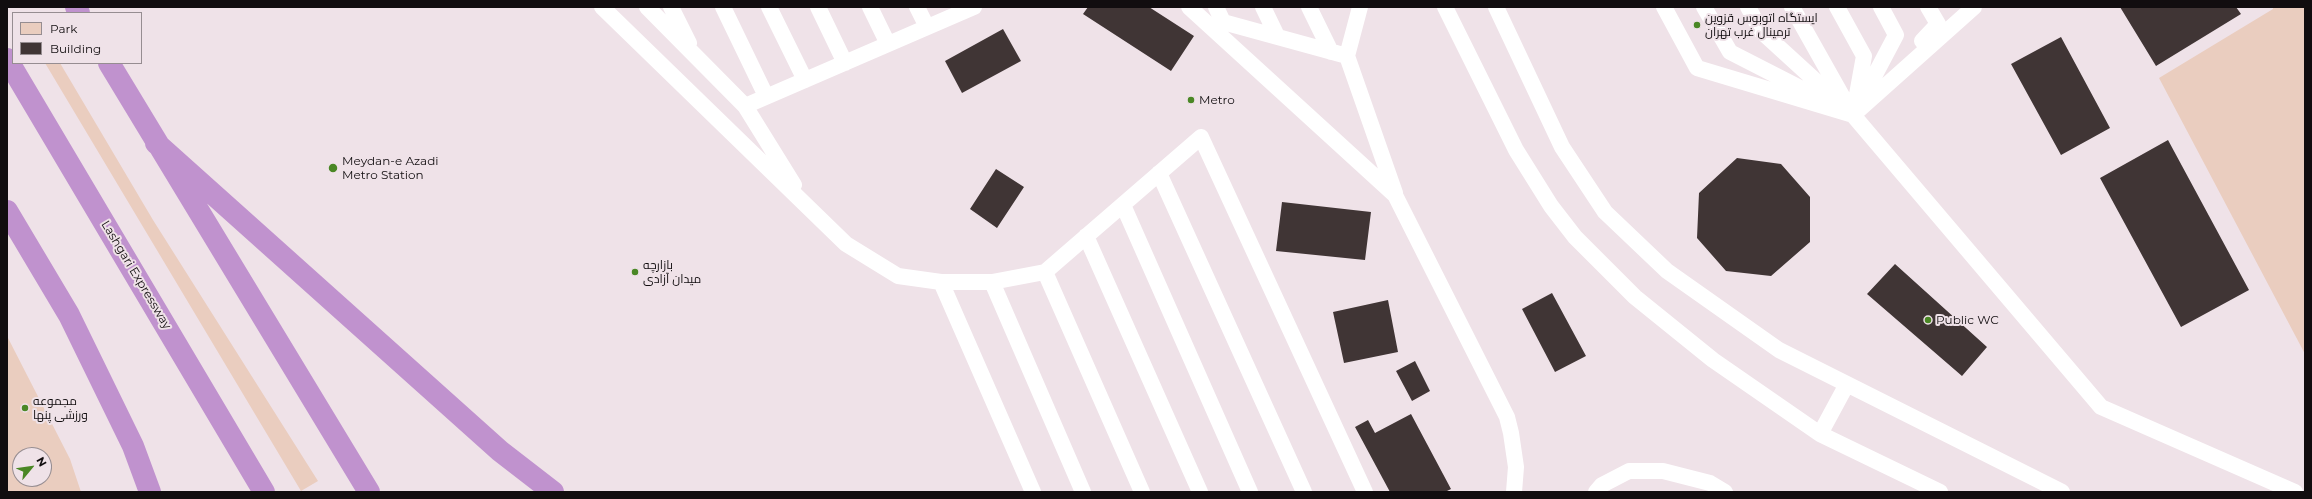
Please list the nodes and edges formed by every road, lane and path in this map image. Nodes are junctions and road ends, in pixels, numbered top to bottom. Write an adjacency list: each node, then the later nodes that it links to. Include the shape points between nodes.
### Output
1 (602, 7): 42 (lane)
2 (647, 7): 30 (lane)
3 (671, 7): 30 (lane)
4 (723, 7): 36 (lane)
5 (769, 7): 35 (lane)
6 (818, 7): 33 (lane)
7 (870, 7): 28 (lane)
8 (917, 7): 25 (lane)
9 (1189, 7): 26 (lane)
10 (1216, 7): 26 (lane)
11 (1263, 7): 27 (lane)
12 (1309, 7): 29 (lane)
13 (1445, 7): 50 (lane, via 1516,150 1551,206 1575,237 1635,297 1714,360)
14 (1496, 7): 49 (lane, via 1562,147 1605,212 1667,271 1780,350)
15 (1664, 7): 38 (lane, via 1698,68)
16 (1704, 7): 38 (lane, via 1730,52)
17 (1748, 7): 38 (lane, via 1761,31)
18 (1792, 7): 38 (lane)
19 (1837, 7): 38 (lane, via 1864,56)
20 (1881, 7): 38 (lane, via 1896,35)
21 (1928, 7): 38 (lane, via 1938,24)
22 (1974, 7): 38 (lane)
23 (970, 8): 25 (lane)
24 (1357, 9): 31 (lane)
25 (927, 27): 28 (lane)
26 (1221, 28): 27 (lane); 41 (lane)
27 (1277, 36): 29 (lane)
28 (888, 44): 33 (lane)
29 (1331, 52): 31 (lane)
30 (694, 54): 37 (lane)
31 (1347, 56): 41 (lane)
32 (7, 59): 52 (highway, Lashgari Expressway)
33 (845, 63): 35 (lane)
34 (109, 64): 39 (highway)
35 (805, 80): 36 (lane)
36 (766, 96): 37 (lane)
37 (745, 106): 42 (lane)
38 (1853, 115): 67 (lane, via 2101,407)
39 (156, 143): 53 (highway); 54 (highway, via 500,451)
40 (1159, 173): 43 (lane); 60 (lane); 61 (lane, via 1201,137)
41 (1395, 195): 62 (lane, via 1507,417 1515,461)
42 (806, 205): 47 (lane, via 846,244 898,276)
43 (1123, 205): 45 (lane); 59 (lane)
44 (7, 211): 51 (highway, via 69,315 134,446)
45 (1086, 236): 46 (lane); 58 (lane)
46 (1046, 272): 48 (lane); 57 (lane)
47 (941, 282): 48 (lane); 55 (lane)
48 (992, 282): 56 (lane)
49 (1846, 384): 50 (lane); 66 (lane)
50 (1820, 434): 65 (lane)
51 (150, 490)
52 (264, 492)
53 (369, 492)
54 (553, 492)
55 (1033, 492)
56 (1083, 492)
57 (1142, 492)
58 (1200, 492)
59 (1250, 492)
60 (1304, 492)
61 (1365, 492)
62 (1514, 492)
63 (1596, 492): 64 (lane, via 1602,485 1629,471 1664,471 1710,483)
64 (1725, 492)
65 (1940, 492)
66 (2062, 492)
67 (2295, 492)

